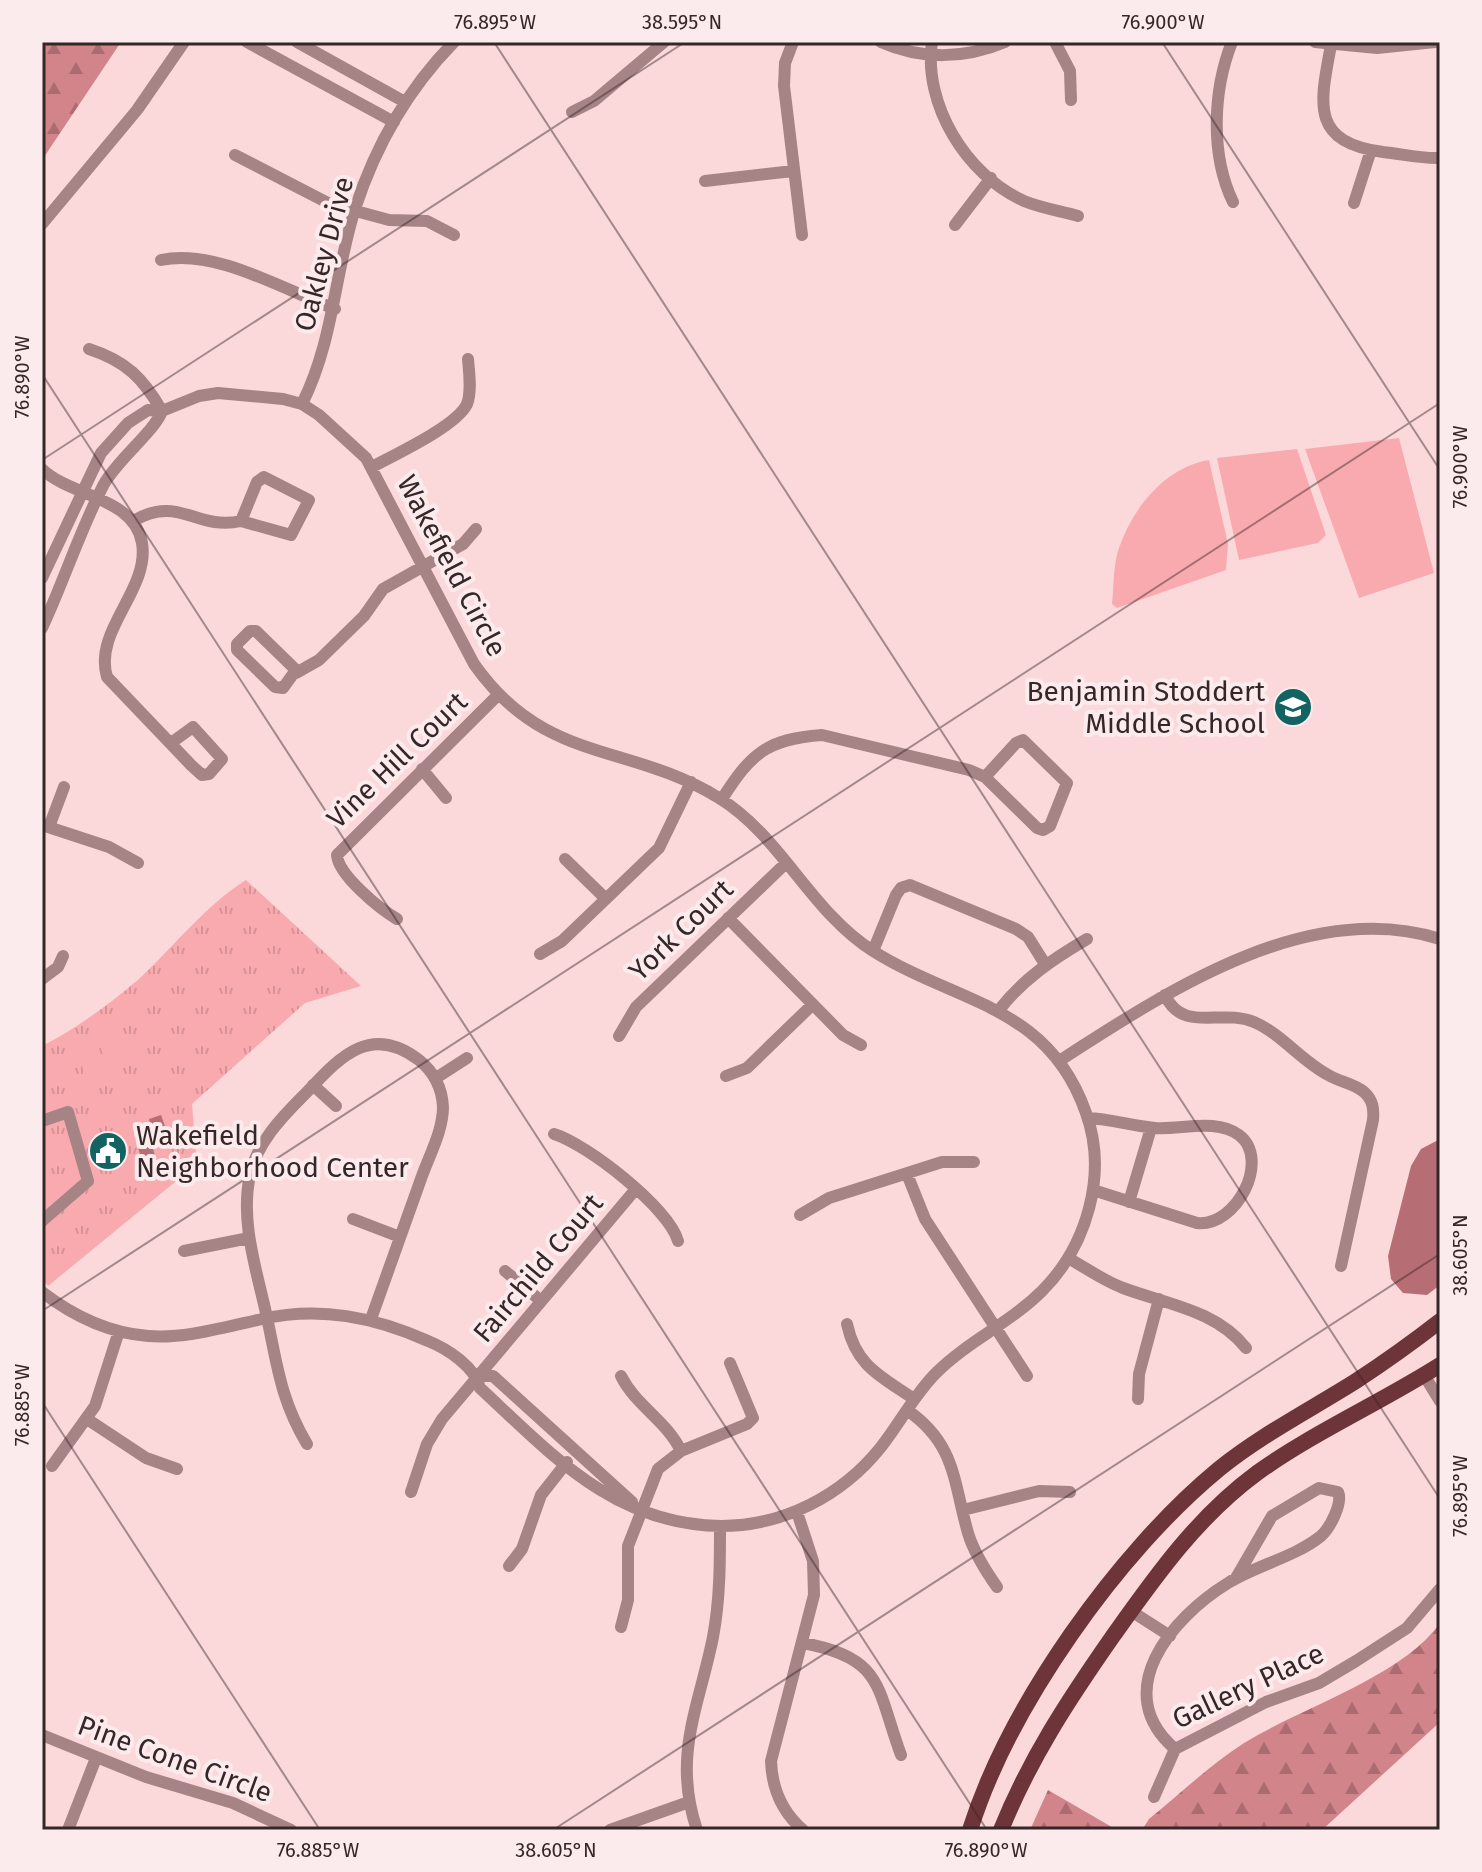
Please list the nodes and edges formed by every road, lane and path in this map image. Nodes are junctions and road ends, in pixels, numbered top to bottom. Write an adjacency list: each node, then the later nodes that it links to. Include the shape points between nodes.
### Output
1 (184, 42): 29 (street, via 137,110)
2 (247, 42): 18 (street)
3 (297, 42): 16 (street)
4 (454, 42): 16 (street, Oakley Drive)
5 (664, 42): 17 (street, via 594,101)
6 (793, 42): 22 (street, via 784,72)
7 (881, 42): 14 (street)
8 (1005, 42): 14 (street, via 970,53)
9 (1055, 42): 15 (street, via 1070,71)
10 (1232, 42): 25 (street, via 1218,93 1223,178)
11 (1315, 42): 13 (street)
12 (1435, 42): 13 (street, via 1394,48)
13 (1331, 45): 19 (street, via 1322,94 1326,121 1342,141)
14 (931, 48): 23 (street, via 934,90 947,126)
15 (1071, 100)
16 (405, 102): 18 (street, Oakley Drive)
17 (572, 112)
18 (394, 122): 27 (street, Oakley Drive)
19 (1371, 150): 21 (street); 26 (street)
20 (235, 155): 27 (street, via 316,198)
21 (1440, 158)
22 (793, 171): 24 (street); 32 (street)
23 (991, 178): 28 (street, via 1020,199); 30 (street)
24 (705, 181)
25 (1233, 202)
26 (1354, 203)
27 (355, 211): 31 (street, via 389,220 427,221); 34 (street, Oakley Drive)
28 (1078, 216)
29 (42, 224)
30 (955, 225)
31 (454, 235)
32 (802, 235)
33 (161, 260): 34 (street, via 180,257 225,265)
34 (335, 309): 37 (street, Oakley Drive)
35 (89, 349): 38 (street, via 129,366)
36 (468, 359): 39 (street, via 469,396 464,408)
37 (302, 404): 38 (street, Wakefield Circle, via 218,393); 39 (street, Wakefield Circle, via 345,435)
38 (162, 411): 41 (street, Wakefield Circle, via 148,410 121,430 101,453); 42 (street, via 157,424 120,460)
39 (372, 467): 46 (street, Wakefield Circle)
40 (42, 469): 41 (street)
41 (81, 493): 42 (street); 47 (street, Wakefield Circle)
42 (97, 499): 43 (street); 48 (street)
43 (133, 521): 44 (street, via 164,509 216,522); 51 (street, via 142,559 106,648 105,669 111,683)
44 (241, 521): 44 (street, via 290,536 309,500 262,477)
45 (476, 529): 46 (street, via 463,544)
46 (423, 566): 49 (street, via 383,589 329,651); 50 (street, Wakefield Circle, via 474,664)
47 (42, 578)
48 (42, 628)
49 (296, 673): 49 (street, via 277,689 236,645 256,631)
50 (499, 694): 52 (street, Vine Hill Court); 54 (street, Wakefield Circle, via 559,738)
51 (171, 743)
52 (422, 769): 56 (street); 64 (street, Vine Hill Court, via 337,855 338,864 379,908)
53 (985, 777): 53 (street, via 1023,740 1064,778 1067,788 1050,826 1040,830); 57 (street, via 822,735 801,736 755,753)
54 (691, 782): 57 (street, Wakefield Circle); 62 (street, via 666,839)
55 (64, 787): 58 (street)
56 (446, 798)
57 (722, 799): 61 (street, Wakefield Circle)
58 (45, 826): 60 (street, via 109,847)
59 (565, 859): 62 (street)
60 (138, 863)
61 (785, 864): 63 (street, York Court); 67 (street, Wakefield Circle, via 832,917)
62 (606, 899): 68 (street, via 562,941)
63 (728, 918): 73 (street); 75 (street, York Court, via 636,1007)
64 (397, 919)
65 (1087, 939): 70 (street)
66 (1440, 939): 72 (street, via 1373,928 1304,937)
67 (873, 951): 70 (street, via 896,895 910,885 1018,929); 74 (street, Wakefield Circle)
68 (540, 954)
69 (63, 956): 71 (street)
70 (1045, 964): 74 (street)
71 (42, 979)
72 (1165, 995): 78 (street); 100 (street, via 1174,1012 1183,1016 1258,1024 1325,1074 1369,1098 1373,1120)
73 (812, 1005): 76 (street); 79 (street, via 747,1068)
74 (1003, 1012): 78 (street, Wakefield Circle)
75 (619, 1036)
76 (861, 1045)
77 (467, 1058): 80 (street)
78 (1059, 1061): 83 (street, Wakefield Circle)
79 (726, 1076)
80 (436, 1078): 81 (street, via 414,1056 377,1044 341,1057); 95 (street, via 443,1106 440,1127)
81 (313, 1085): 82 (street); 96 (street, via 272,1129 254,1163 247,1193)
82 (336, 1106)
83 (1088, 1118): 85 (street); 90 (street, Wakefield Circle)
84 (42, 1121): 94 (street, via 68,1112 88,1181)
85 (1151, 1128): 91 (street); 91 (street, via 1230,1130 1248,1146 1249,1174 1235,1207 1209,1223)
86 (554, 1134): 89 (street, via 581,1144)
87 (974, 1162): 88 (street, via 951,1160)
88 (907, 1174): 92 (street, via 829,1198); 109 (street, via 925,1219)
89 (635, 1190): 97 (street, via 668,1221); 104 (street, Fairchild Court)
90 (1093, 1190): 91 (street); 99 (street, Wakefield Circle)
91 (1129, 1202)
92 (800, 1215)
93 (353, 1219): 95 (street)
94 (42, 1221)
95 (400, 1237): 106 (street)
96 (249, 1238): 98 (street); 105 (street)
97 (678, 1241)
98 (184, 1251)
99 (1068, 1258): 103 (street, via 1114,1284); 109 (street, Wakefield Circle, via 1041,1293)
100 (1341, 1266)
101 (505, 1271): 104 (street)
102 (42, 1292): 110 (street, Wakefield Circle, via 72,1312)
103 (1159, 1299): 111 (street, via 1216,1323); 118 (street, via 1139,1374)
104 (541, 1301): 115 (street, Fairchild Court)
105 (267, 1318): 106 (street, Wakefield Circle, via 326,1312); 110 (street, Wakefield Circle, via 184,1335); 122 (street, via 280,1390)
106 (371, 1319): 115 (street, Wakefield Circle, via 443,1347)
107 (1440, 1321): 153 (main road, via 1220,1468 1144,1540 1022,1711)
108 (847, 1324): 120 (street, via 854,1351 865,1365)
109 (995, 1327): 117 (street); 120 (street, Wakefield Circle, via 953,1356)
110 (119, 1331): 121 (street, via 101,1393)
111 (1246, 1348)
112 (730, 1363): 123 (street, via 753,1418)
113 (1440, 1365): 114 (main road)
114 (1424, 1375): 119 (street); 138 (main road, via 1244,1483 1185,1540)
115 (477, 1376): 124 (street, Wakefield Circle, via 493,1376); 126 (street, Wakefield Circle, via 480,1388); 128 (street, Fairchild Court, via 433,1431)
116 (621, 1376): 123 (street, via 631,1394 671,1432)
117 (1027, 1376)
118 (1138, 1399)
119 (1440, 1401)
120 (910, 1404): 131 (street, via 944,1447); 132 (street, Wakefield Circle, via 860,1470)
121 (87, 1419): 125 (street); 127 (street, via 146,1458)
122 (307, 1444)
123 (681, 1451): 130 (street, via 658,1469)
124 (575, 1455): 126 (street); 130 (street, Wakefield Circle)
125 (52, 1466)
126 (564, 1466): 130 (street, Wakefield Circle, via 604,1495); 134 (street, via 541,1495 522,1549)
127 (177, 1469)
128 (411, 1492)
129 (1070, 1492): 131 (street, via 1039,1491)
130 (640, 1509): 133 (street, Wakefield Circle); 139 (street, via 628,1546 628,1600)
131 (963, 1510): 136 (street, via 974,1549)
132 (797, 1512): 133 (street, Wakefield Circle); 141 (street, via 815,1572)
133 (720, 1526): 147 (street, via 714,1633 686,1743)
134 (509, 1566)
135 (1236, 1578): 135 (street, Gallery Place, via 1322,1535 1340,1502 1338,1492 1316,1489 1274,1514); 140 (street, Gallery Place, via 1194,1609)
136 (997, 1587)
137 (1440, 1589): 143 (street, Gallery Place, via 1407,1628 1356,1661)
138 (1131, 1611): 140 (street); 154 (main road, via 1045,1736)
139 (621, 1627)
140 (1170, 1636): 143 (street, Gallery Place, via 1151,1670 1146,1701 1153,1726)
141 (803, 1643): 144 (street, via 845,1652 867,1670); 152 (street, via 771,1761 775,1789)
142 (42, 1735): 145 (street, Pine Cone Circle)
143 (1175, 1749): 146 (street)
144 (901, 1755)
145 (96, 1758): 148 (street); 149 (street, Pine Cone Circle, via 233,1803)
146 (1154, 1797)
147 (689, 1802): 150 (street); 151 (street)
148 (68, 1830)
149 (291, 1830)
150 (610, 1830)
151 (697, 1830)
152 (803, 1830)
153 (970, 1830)
154 (1001, 1830)

